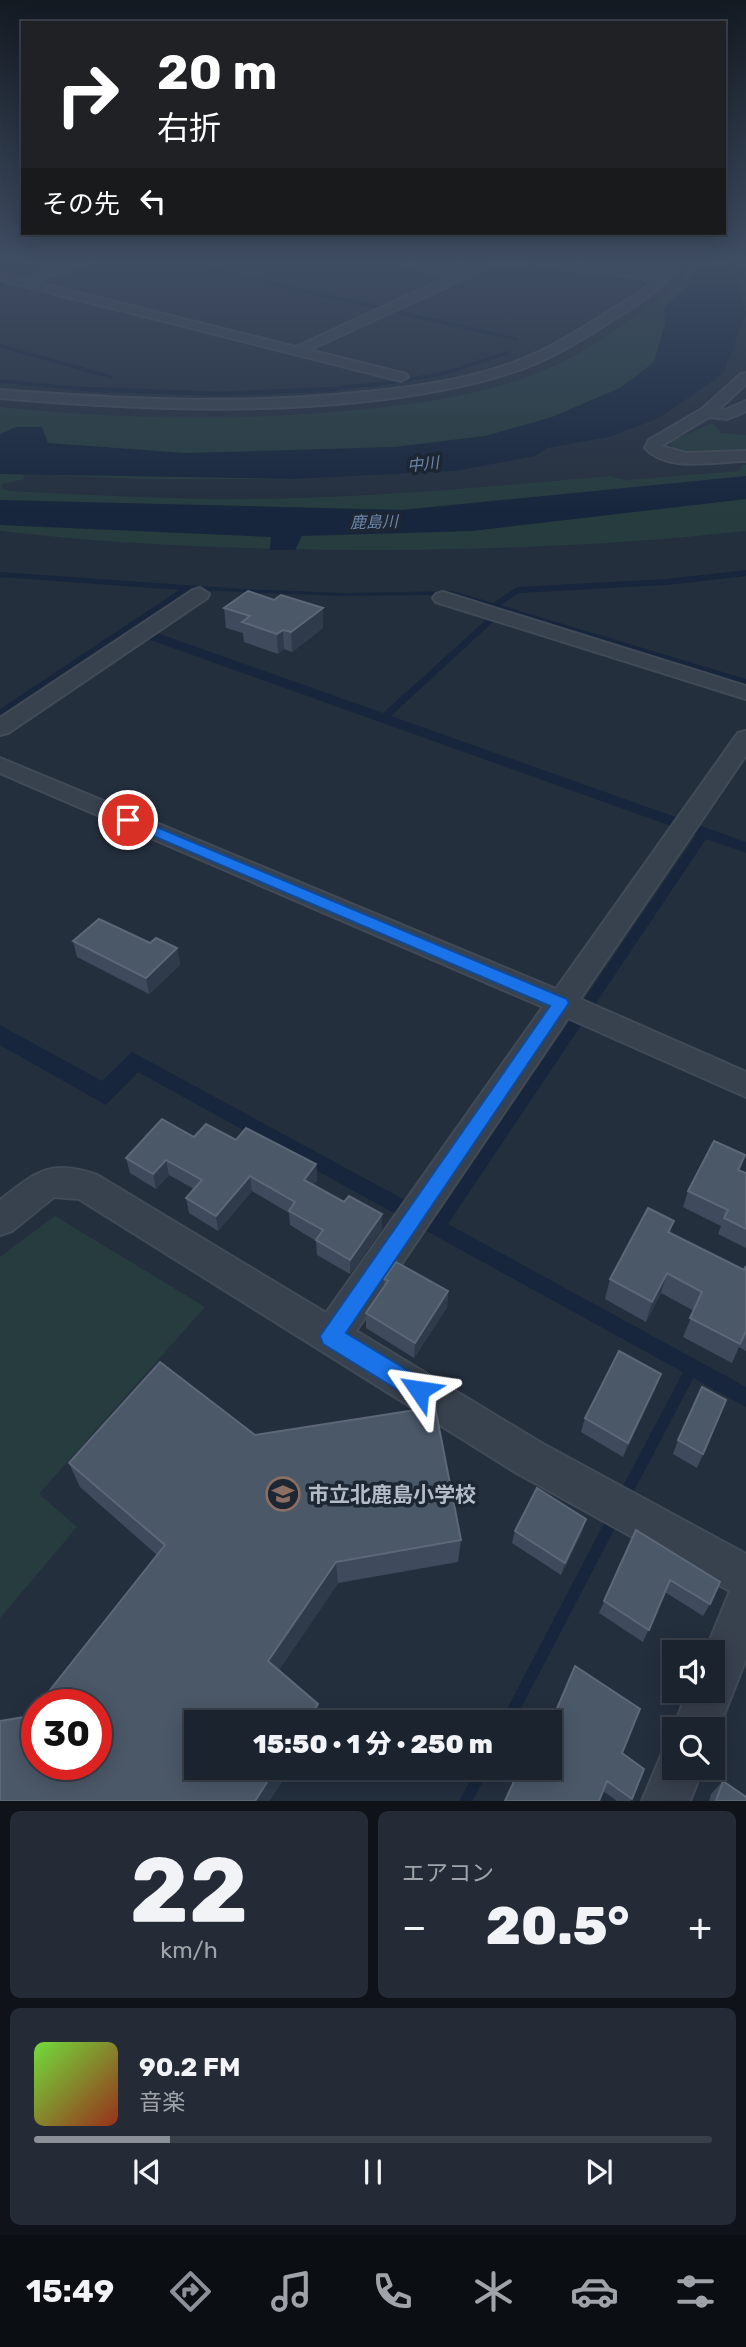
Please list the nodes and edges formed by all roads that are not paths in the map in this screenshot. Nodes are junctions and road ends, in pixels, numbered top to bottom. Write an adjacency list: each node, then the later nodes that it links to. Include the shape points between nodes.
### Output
1 (273, 345): 4 (street)
2 (310, 345): 4 (street)
3 (561, 345): 7 (street, via 540,357 455,383 325,402 135,405)
4 (297, 351): 5 (street)
5 (401, 377)
6 (746, 377): 9 (street)
7 (0, 394)
8 (746, 405): 9 (street, via 727,415)
9 (707, 412): 10 (street, via 654,443 653,448 678,458)
10 (746, 456)
11 (200, 594): 14 (street)
12 (443, 598): 13 (street)
13 (746, 693)
14 (0, 728)
15 (746, 738): 17 (street)
16 (0, 765): 17 (street)
17 (561, 1003): 18 (street); 20 (street)
18 (746, 1085)
19 (0, 1220): 20 (street, via 48,1182 85,1185)
20 (331, 1336): 21 (street, via 529,1458)
21 (746, 1577)
22 (746, 1605): 23 (street)
23 (725, 1657)
24 (675, 1780): 25 (street)
25 (666, 1801)

